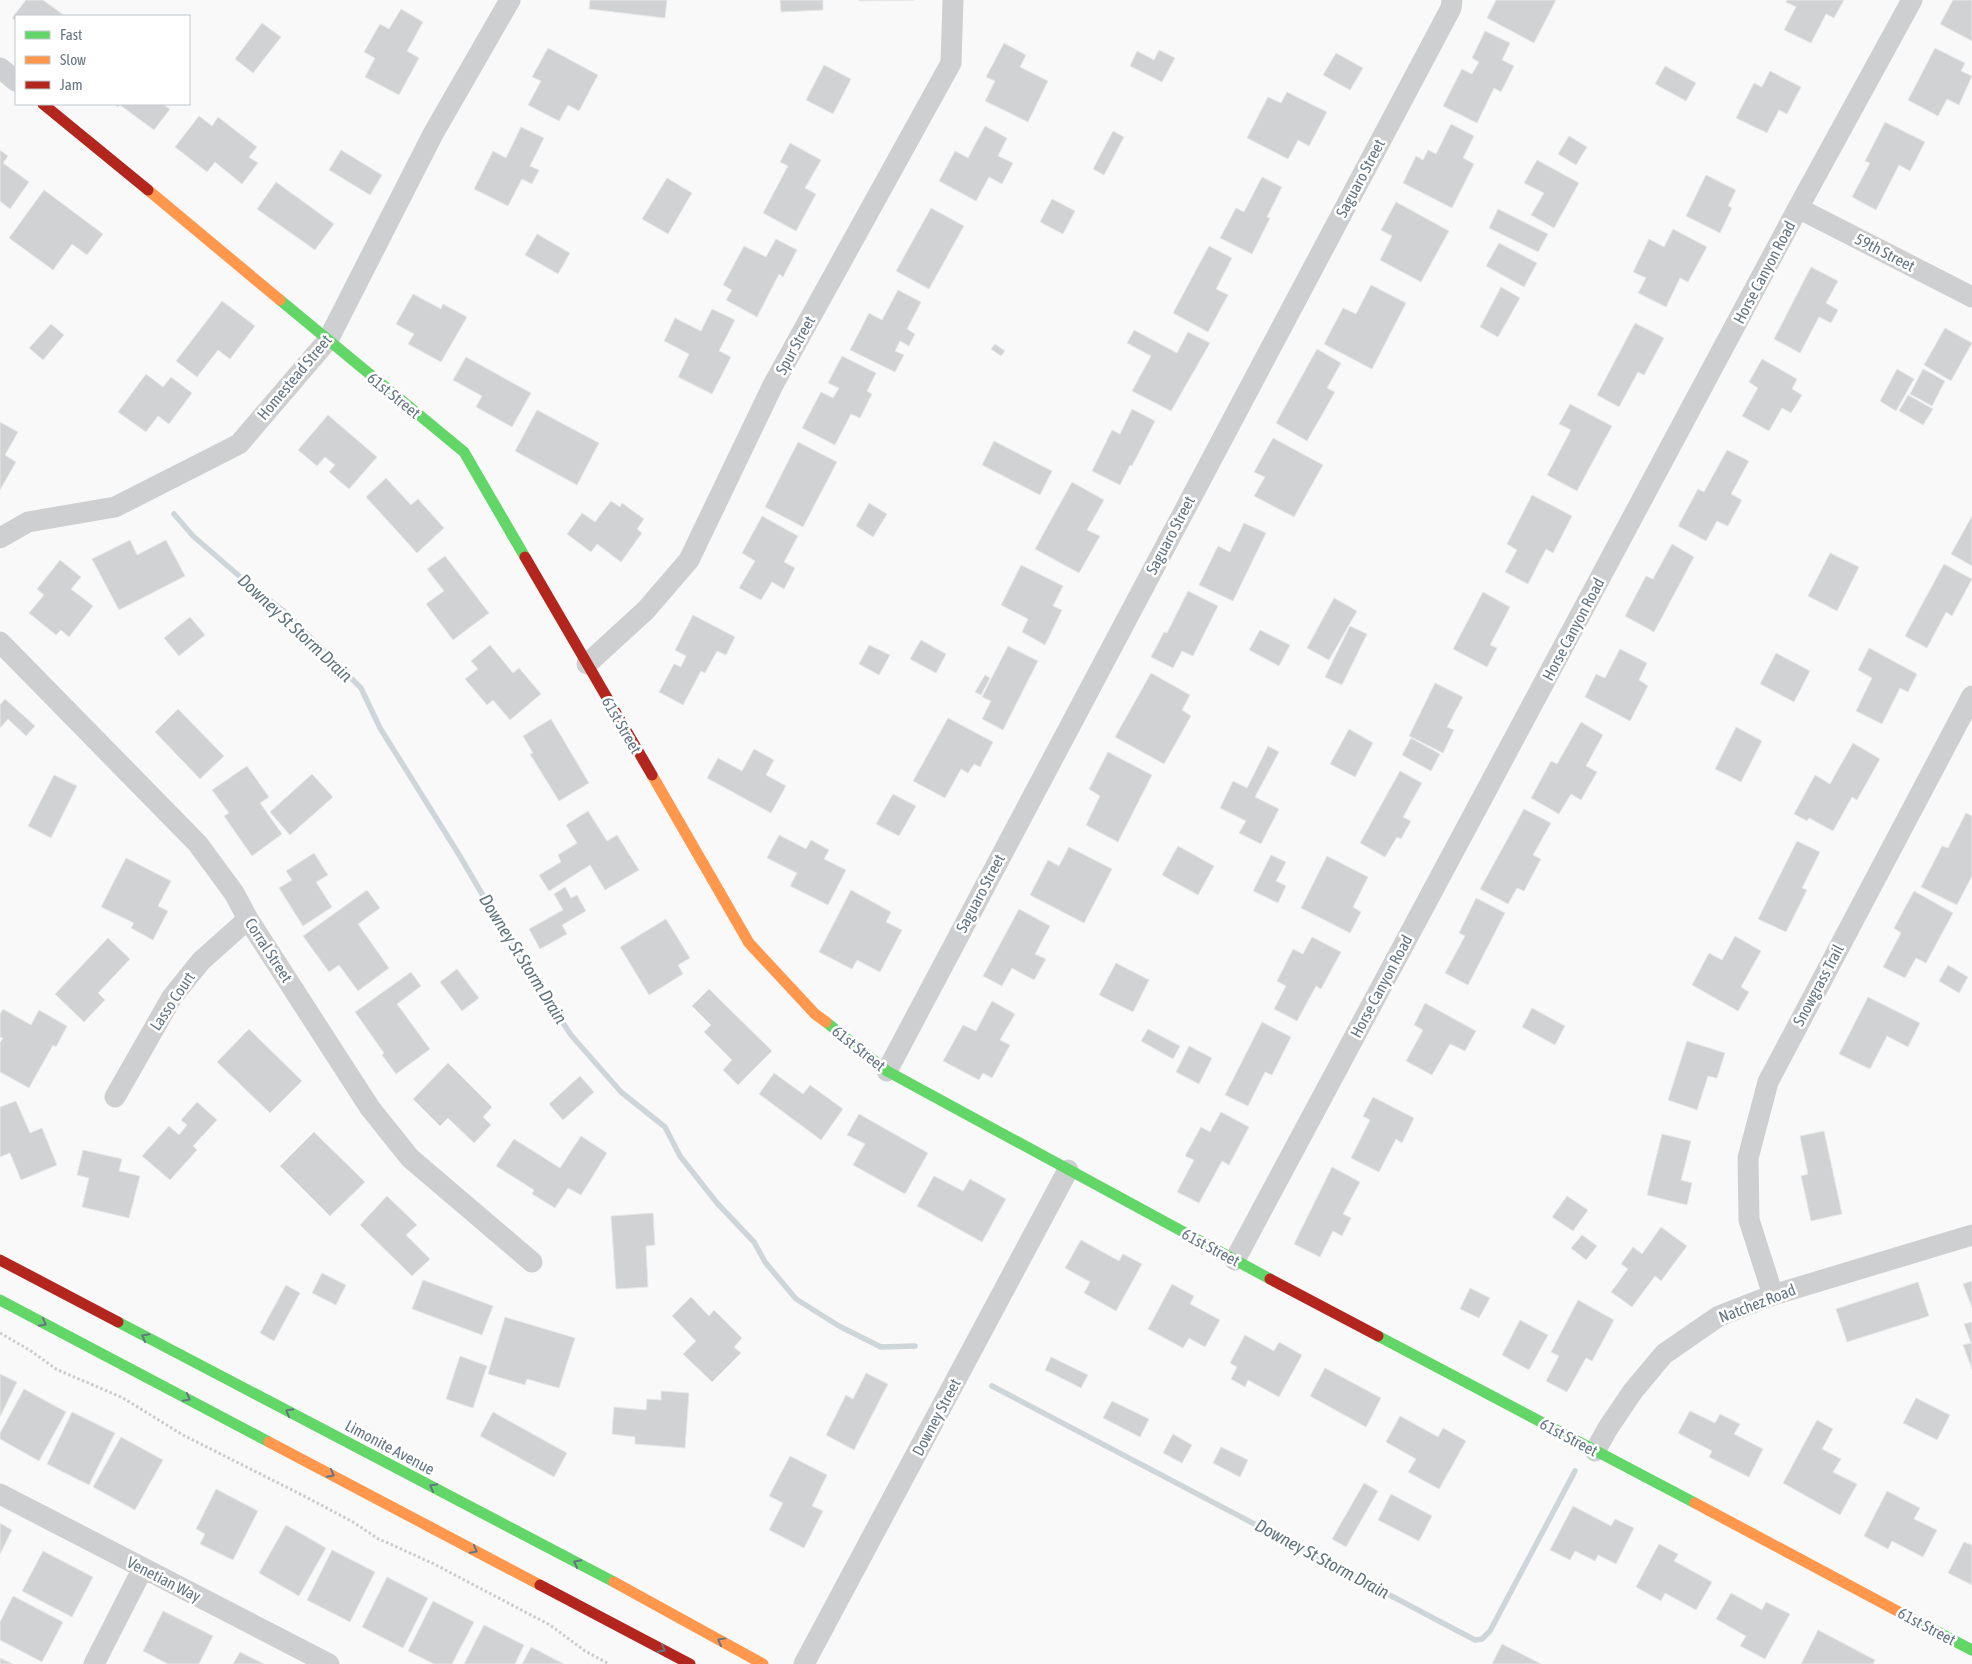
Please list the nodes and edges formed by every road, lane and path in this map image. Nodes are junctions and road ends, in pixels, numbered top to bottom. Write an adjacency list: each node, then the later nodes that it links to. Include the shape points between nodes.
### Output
1 (510, 0): 10 (street, Homestead Street, via 433,134)
2 (953, 0): 13 (street, Spur Street, via 951,63 773,385 689,560 646,610)
3 (1452, 0): 16 (street, Saguaro Street, via 1451,8)
4 (1912, 0): 8 (street, Horse Canyon Road)
5 (0, 68): 6 (street)
6 (15, 80)
7 (44, 105): 10 (street, 61st Street)
8 (1798, 208): 9 (street, 59th Street); 21 (street, Horse Canyon Road)
9 (1972, 297)
10 (328, 340): 11 (street, Homestead Street, via 239,444 115,507 28,522); 13 (street, 61st Street, via 464,452)
11 (0, 538)
12 (0, 642): 15 (street, Corral Street, via 198,844 234,893)
13 (587, 664): 16 (street, 61st Street, via 749,943 815,1014)
14 (1972, 696): 23 (street, Snowgrass Trail, via 1768,1082 1748,1158 1750,1220)
15 (248, 919): 17 (street, Lasso Court, via 201,961 172,996); 22 (street, Corral Street, via 370,1108 410,1158)
16 (887, 1071): 18 (street, 61st Street)
17 (115, 1097)
18 (1068, 1170): 21 (street, 61st Street); 35 (street, Downey Street)
19 (1972, 1236): 23 (street, Natchez Road)
20 (0, 1260): 34 (street, Limonite Avenue, one-way to 20)
21 (1235, 1260): 26 (street, 61st Street)
22 (532, 1262)
23 (1773, 1295): 26 (street, Natchez Road, via 1719,1316 1664,1354 1633,1391)
24 (0, 1300): 33 (street, one-way to 33)
25 (0, 1333): 32 (path, via 56,1369 122,1398 183,1435 353,1522 377,1538 550,1625)
26 (1595, 1451): 29 (street, 61st Street)
27 (0, 1494): 28 (street, Venetian Way)
28 (143, 1568): 30 (street); 31 (street, Venetian Way)
29 (1972, 1650)
30 (94, 1664)
31 (329, 1664)
32 (609, 1664)
33 (690, 1664)
34 (763, 1664)
35 (804, 1664)

